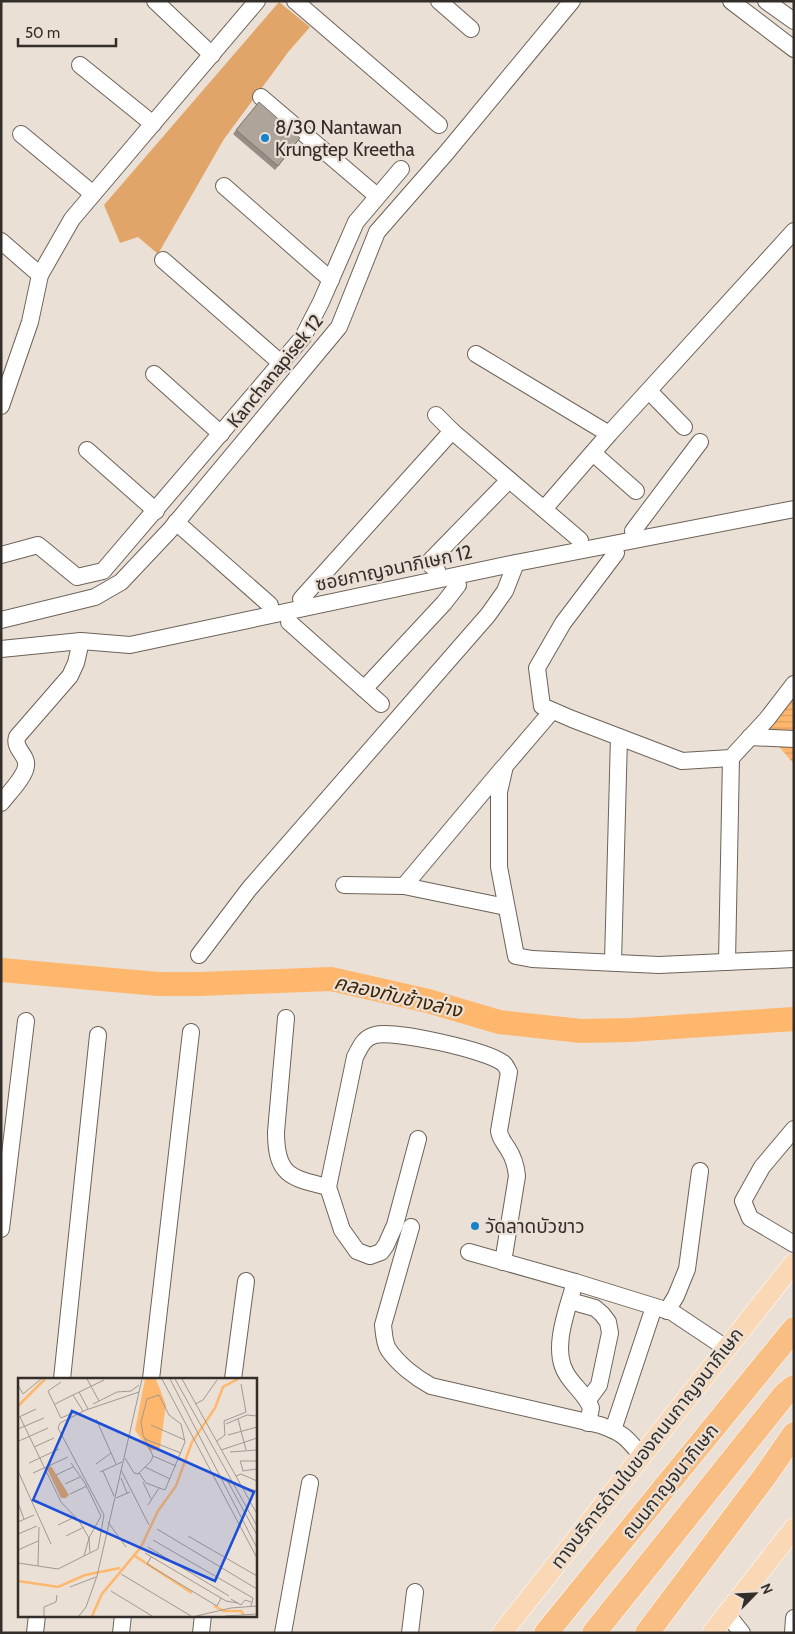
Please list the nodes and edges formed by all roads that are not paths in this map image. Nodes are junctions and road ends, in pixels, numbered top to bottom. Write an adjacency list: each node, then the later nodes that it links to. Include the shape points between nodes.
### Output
1 (155, 1): 11 (street)
2 (257, 1): 11 (street)
3 (295, 1): 15 (street)
4 (439, 1): 9 (street)
5 (572, 1): 45 (street, Kanchanapisek 12, via 377,232 339,327)
6 (731, 1): 10 (street)
7 (766, 1): 8 (street)
8 (794, 21)
9 (471, 29)
10 (794, 49)
11 (212, 55): 14 (street)
12 (80, 66): 14 (street)
13 (261, 97): 20 (street)
14 (153, 124): 19 (street)
15 (439, 125)
16 (20, 134): 19 (street)
17 (401, 168): 20 (street)
18 (224, 186): 25 (street)
19 (94, 194): 24 (street, via 72,219)
20 (377, 196): 25 (street, via 356,222)
21 (794, 231): 30 (street)
22 (1, 241): 24 (street)
23 (163, 260): 27 (street)
24 (40, 275): 29 (street, via 30,322)
25 (331, 280): 27 (street, via 303,337)
26 (476, 354): 36 (street)
27 (282, 364): 35 (street)
28 (154, 374): 35 (street)
29 (6, 375): 31 (street)
30 (649, 390): 33 (street); 36 (street)
31 (1, 406)
32 (436, 415): 34 (street)
33 (684, 427)
34 (452, 431): 40 (street); 53 (street)
35 (221, 434): 44 (street)
36 (609, 434): 39 (street)
37 (700, 442): 46 (street)
38 (87, 450): 44 (street)
39 (593, 453): 41 (street); 42 (street)
40 (509, 480): 42 (street); 51 (street, via 428,563)
41 (636, 492)
42 (544, 509): 47 (street)
43 (794, 509): 50 (street, ซอยกาญจนาภิเษก 12)
44 (156, 510): 49 (street, via 103,572 76,577 38,545)
45 (176, 522): 54 (street); 56 (street, Kanchanapisek 12, via 121,582 104,592)
46 (633, 530)
47 (580, 540)
48 (616, 553): 62 (street, via 562,623 537,668 542,706)
49 (1, 555)
50 (516, 563): 57 (street, ซอยกาญจนาภิเษก 12, via 130,645); 72 (street, via 505,591 488,615 249,888)
51 (437, 570)
52 (458, 585): 60 (street)
53 (302, 599)
54 (270, 605)
55 (286, 619): 60 (street)
56 (1, 620)
57 (80, 641): 58 (street, ซอยกาญจนาภิเษก 12); 68 (street, via 70,676 17,737 15,743 27,766)
58 (1, 649)
59 (794, 684): 64 (street)
60 (364, 689): 61 (street)
61 (381, 704)
62 (552, 711): 63 (street); 67 (street)
63 (619, 737): 66 (street, via 682,761); 74 (street)
64 (750, 737): 65 (street); 66 (street)
65 (794, 739)
66 (731, 758): 75 (street)
67 (504, 766): 70 (street); 71 (street, via 499,792 499,867)
68 (1, 803)
69 (344, 885): 70 (street)
70 (404, 886): 71 (street)
71 (506, 907): 74 (street, via 516,956)
72 (199, 955)
73 (794, 959): 75 (street)
74 (613, 962): 75 (street)
75 (727, 962)
76 (286, 1018): 83 (street, via 276,1132 279,1162 286,1172 299,1180)
77 (26, 1021): 85 (street)
78 (191, 1032): 97 (street)
79 (98, 1035): 96 (street)
80 (794, 1129): 86 (street, via 762,1167 743,1201 750,1218)
81 (418, 1139): 83 (street, via 394,1226 381,1252 370,1256 357,1251 342,1230)
82 (700, 1171): 93 (street, via 687,1269 676,1296)
83 (328, 1188): 88 (street, via 355,1058 364,1041 376,1035 420,1037 493,1057 505,1064 509,1072 499,1131 516,1164 517,1176)
84 (411, 1227): 101 (street, via 383,1325 388,1349 420,1380 431,1386)
85 (1, 1229)
86 (794, 1244)
87 (468, 1252): 88 (street)
88 (503, 1262): 91 (street)
89 (794, 1263): 95 (main road, ทางบริการด้านในของถนนกาญจนาภิเษก)
90 (246, 1281): 98 (street)
91 (576, 1282): 92 (street); 93 (street)
92 (570, 1301): 100 (street, via 559,1347 561,1364); 100 (street, via 595,1308 608,1322 610,1333 599,1385)
93 (660, 1309): 95 (street, via 672,1312); 102 (street)
94 (794, 1329): 119 (highway, ถนนกาญจนาภิเษก)
95 (726, 1348): 104 (main road, ทางบริการด้านในของถนนกาญจนาภิเษก)
96 (62, 1378)
97 (151, 1378)
98 (233, 1378)
99 (794, 1386): 120 (highway, ถนนกาญจนาภิเษก)
100 (588, 1400): 101 (street, via 591,1408)
101 (588, 1423): 102 (street)
102 (613, 1430): 104 (street, via 628,1438)
103 (794, 1434): 121 (highway)
104 (641, 1455): 118 (main road, ทางบริการด้านในของถนนกาญจนาภิเษก)
105 (310, 1483): 116 (street)
106 (794, 1528): 108 (main road)
107 (415, 1592): 117 (street)
108 (727, 1614): 122 (main road); 123 (street)
109 (37, 1616): 113 (street)
110 (123, 1616): 114 (street)
111 (203, 1616): 115 (street)
112 (794, 1618): 124 (street)
113 (35, 1633)
114 (121, 1633)
115 (201, 1633)
116 (283, 1633)
117 (410, 1633)
118 (502, 1633)
119 (546, 1633)
120 (594, 1633)
121 (647, 1633)
122 (712, 1633)
123 (742, 1633)
124 (793, 1633)

